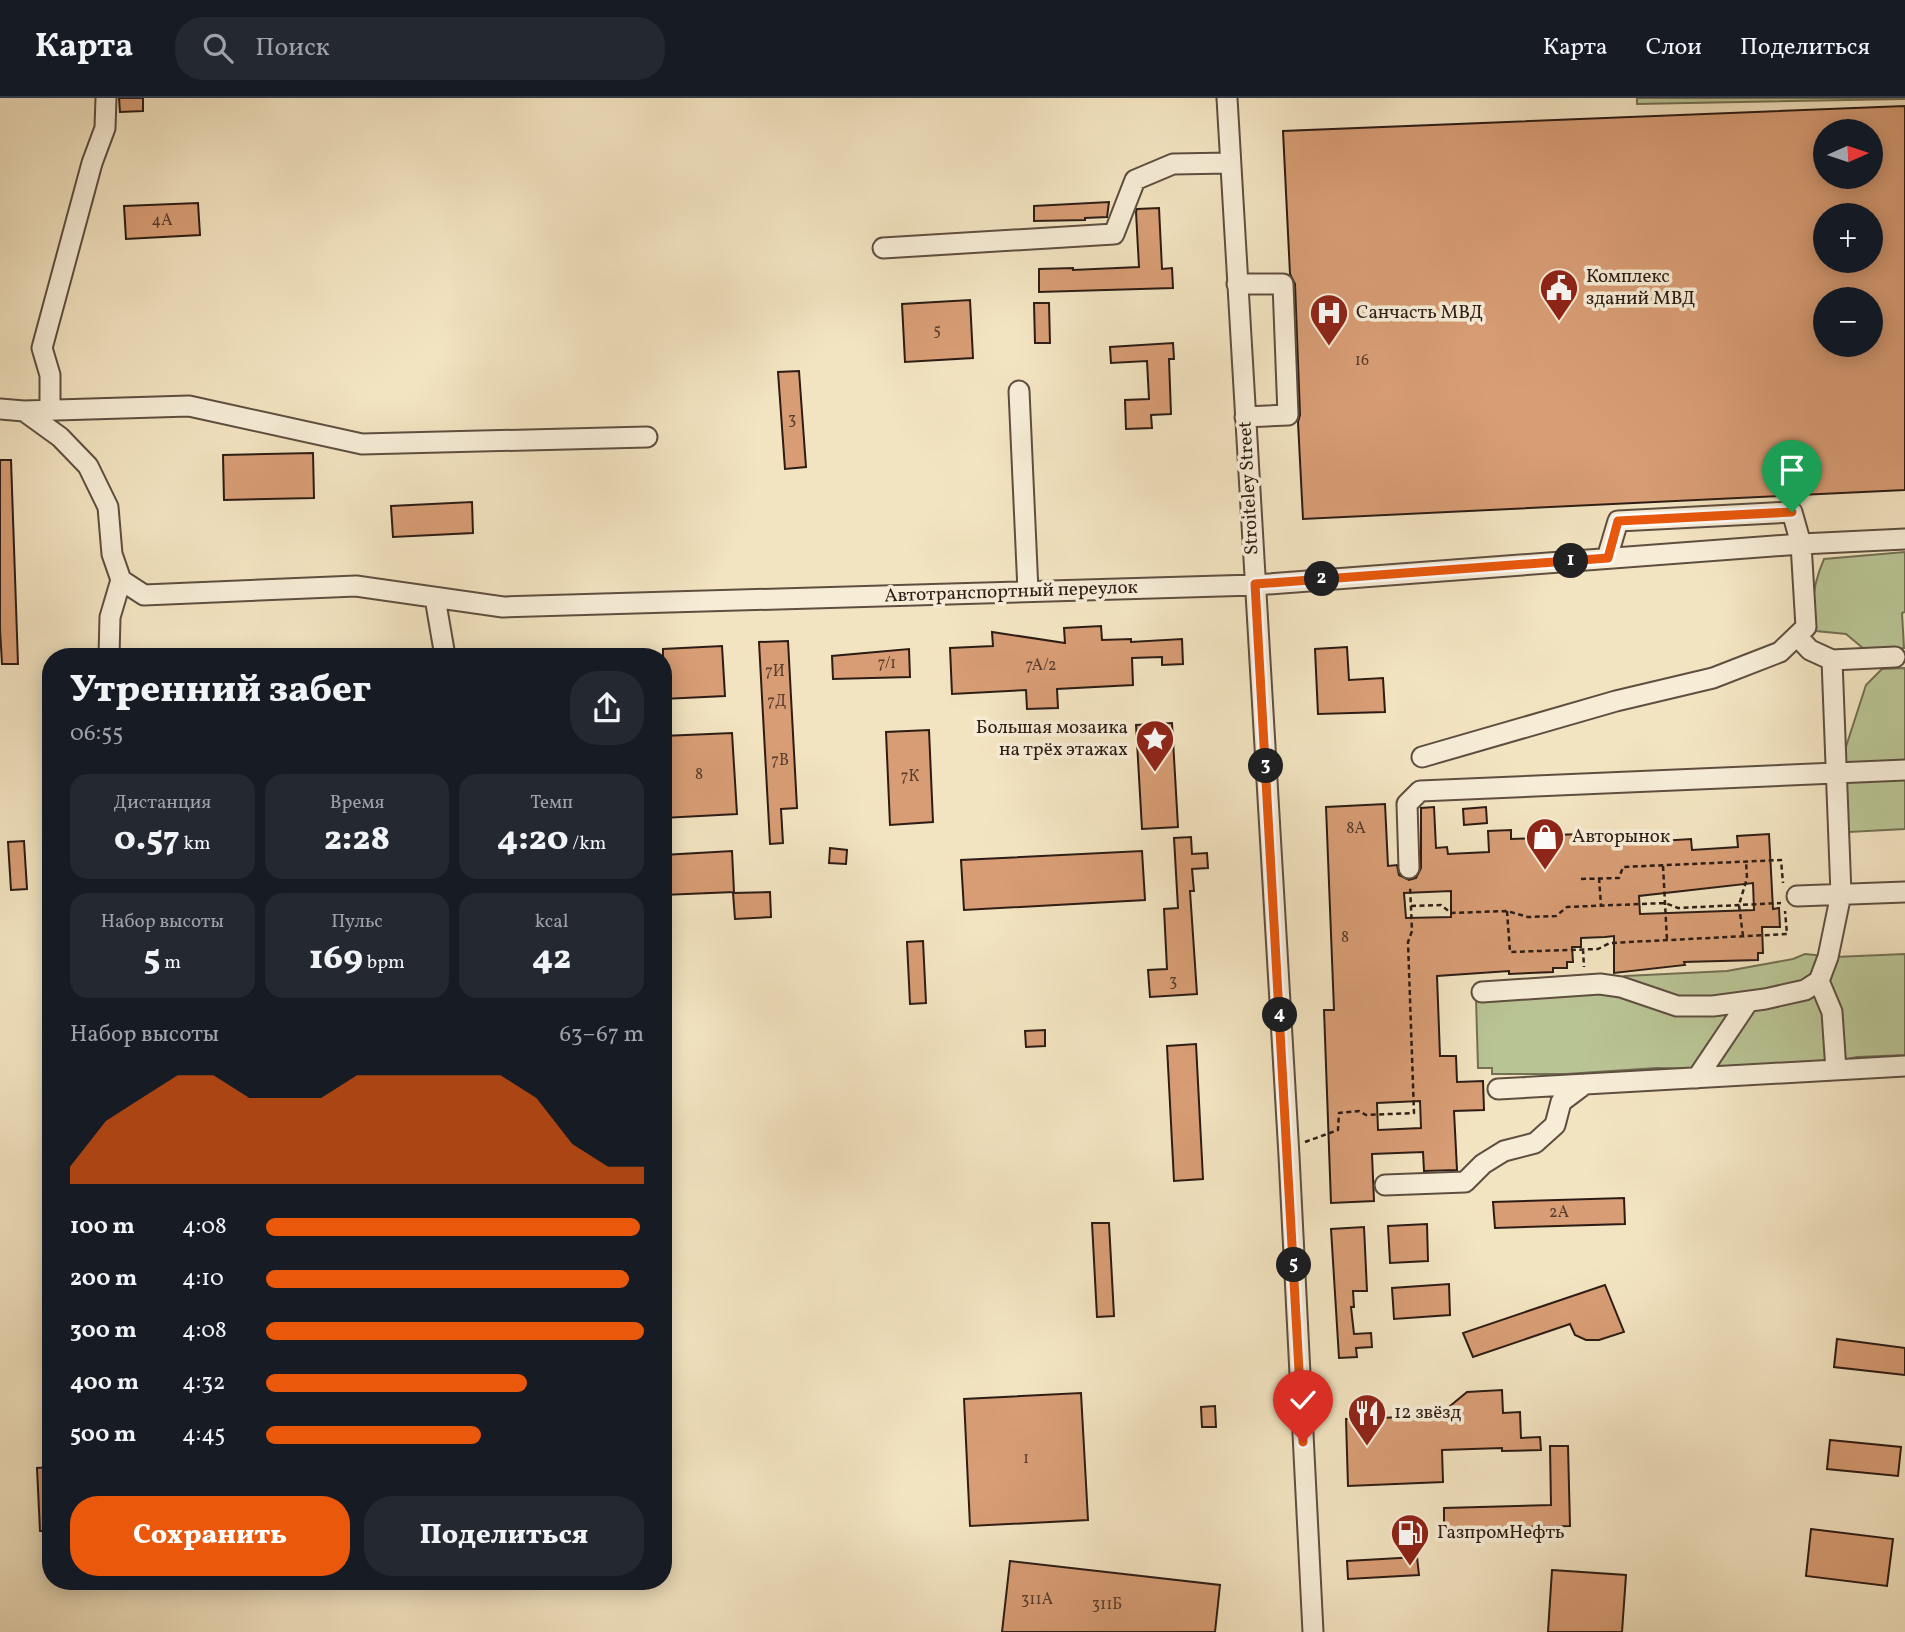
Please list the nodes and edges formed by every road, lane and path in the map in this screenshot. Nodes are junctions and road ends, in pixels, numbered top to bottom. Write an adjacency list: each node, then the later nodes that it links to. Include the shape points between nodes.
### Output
1 (106, 98): 8 (street, via 105,128 42,348 50,375)
2 (1227, 98): 3 (street, Stroiteley Street)
3 (1230, 163): 4 (street, via 1173,164 1135,180 1114,234); 5 (street, Stroiteley Street)
4 (883, 248)
5 (1237, 284): 10 (street, Stroiteley Street); 10 (street, via 1283,284 1288,415)
6 (1019, 391): 17 (street)
7 (0, 409): 9 (street)
8 (50, 410): 9 (street); 11 (street, via 189,406 362,444)
9 (24, 411): 15 (street, via 60,437 88,466 108,507 112,554)
10 (1245, 417): 16 (street, Stroiteley Street)
11 (647, 437)
12 (1905, 539): 13 (street, Автотранспортный переулок)
13 (1801, 544): 14 (street, Автотранспортный переулок); 14 (street, via 1792,512 1618,521); 19 (street, via 1806,627)
14 (1608, 558): 16 (street, Автотранспортный переулок)
15 (121, 580): 18 (street, Автотранспортный переулок, via 144,595 356,586); 20 (street, via 110,617)
16 (1255, 584): 17 (street, Автотранспортный переулок); 50 (street, Stroiteley Street)
17 (1028, 591): 18 (street, Автотранспортный переулок, via 503,607)
18 (435, 597): 21 (street)
19 (1797, 636): 23 (street, via 1810,650); 24 (street, via 1780,652 1713,678)
20 (109, 648)
21 (444, 648)
22 (1895, 657): 23 (street)
23 (1832, 660): 26 (street)
24 (1422, 757)
25 (1905, 770): 26 (street)
26 (1836, 773): 29 (street, via 1420,791 1407,804); 34 (street)
27 (1746, 861): 28 (path); 33 (path, via 1781,860); 37 (path)
28 (1663, 865): 30 (path, via 1623,867 1619,878); 35 (path)
29 (1409, 867): 38 (path)
30 (1599, 878): 31 (path); 36 (path)
31 (1581, 879)
32 (1905, 892): 34 (street)
33 (1791, 894): 34 (street)
34 (1841, 894): 42 (street)
35 (1665, 903): 36 (path); 37 (path, via 1678,908); 41 (path)
36 (1601, 905): 39 (path, via 1567,907 1556,916 1528,917)
37 (1740, 905): 40 (path); 40 (path, via 1785,902 1787,934)
38 (1411, 906): 39 (path, via 1441,905 1451,913); 50 (path, via 1408,942 1414,1113 1339,1113 1338,1130 1302,1143)
39 (1507, 911): 41 (path, via 1510,952 1598,949 1610,943)
40 (1742, 936): 41 (path)
41 (1667, 940)
42 (1819, 981): 44 (street, via 1805,990); 46 (street, via 1832,1012)
43 (1482, 992): 44 (street, via 1600,984 1621,986 1677,1006)
44 (1748, 1002): 47 (street)
45 (1905, 1066): 46 (street)
46 (1836, 1070): 47 (street)
47 (1697, 1078): 48 (street)
48 (1586, 1083): 49 (street); 51 (street, via 1561,1102 1555,1125 1535,1143 1504,1151 1465,1182)
49 (1498, 1088)
50 (1289, 1156): 52 (street, Stroiteley Street)
51 (1385, 1185)
52 (1313, 1632)

